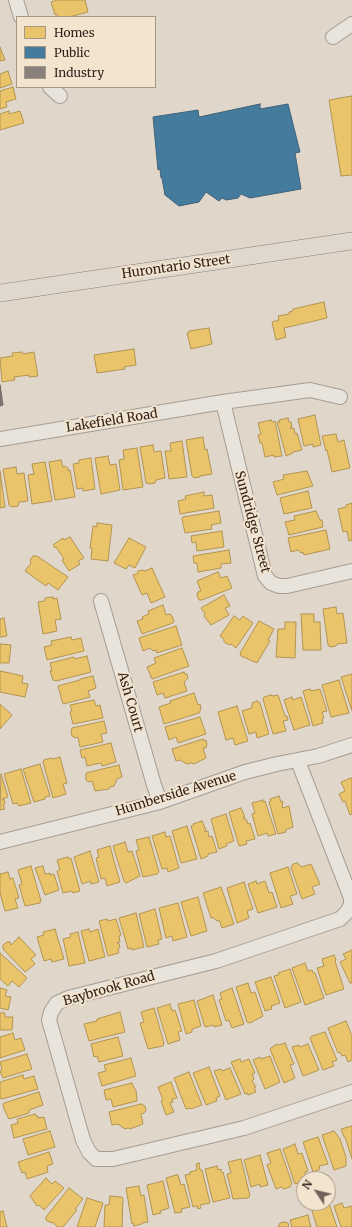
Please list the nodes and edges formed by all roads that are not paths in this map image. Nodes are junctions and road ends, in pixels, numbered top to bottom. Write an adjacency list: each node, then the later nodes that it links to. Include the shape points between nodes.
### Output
1 (16, 0): 2 (street)
2 (21, 16)
3 (352, 24): 4 (street)
4 (333, 37)
5 (352, 241): 6 (main road, Hurontario Street)
6 (0, 293)
7 (340, 397): 8 (street, Lakefield Road, via 310,390)
8 (223, 402): 9 (street, Lakefield Road); 10 (street, Sundridge Street, via 265,576 271,583 287,586)
9 (0, 439)
10 (352, 571)
11 (101, 601): 14 (street, Ash Court)
12 (352, 745): 13 (street, Humberside Avenue)
13 (298, 761): 14 (street, Humberside Avenue, via 245,772); 16 (street, Baybrook Road, via 351,898 347,912 340,919 216,961 68,998 57,1003 49,1020 83,1140 96,1159 113,1159 244,1128)
14 (160, 802): 15 (street, Humberside Avenue)
15 (0, 842)
16 (352, 1092)

